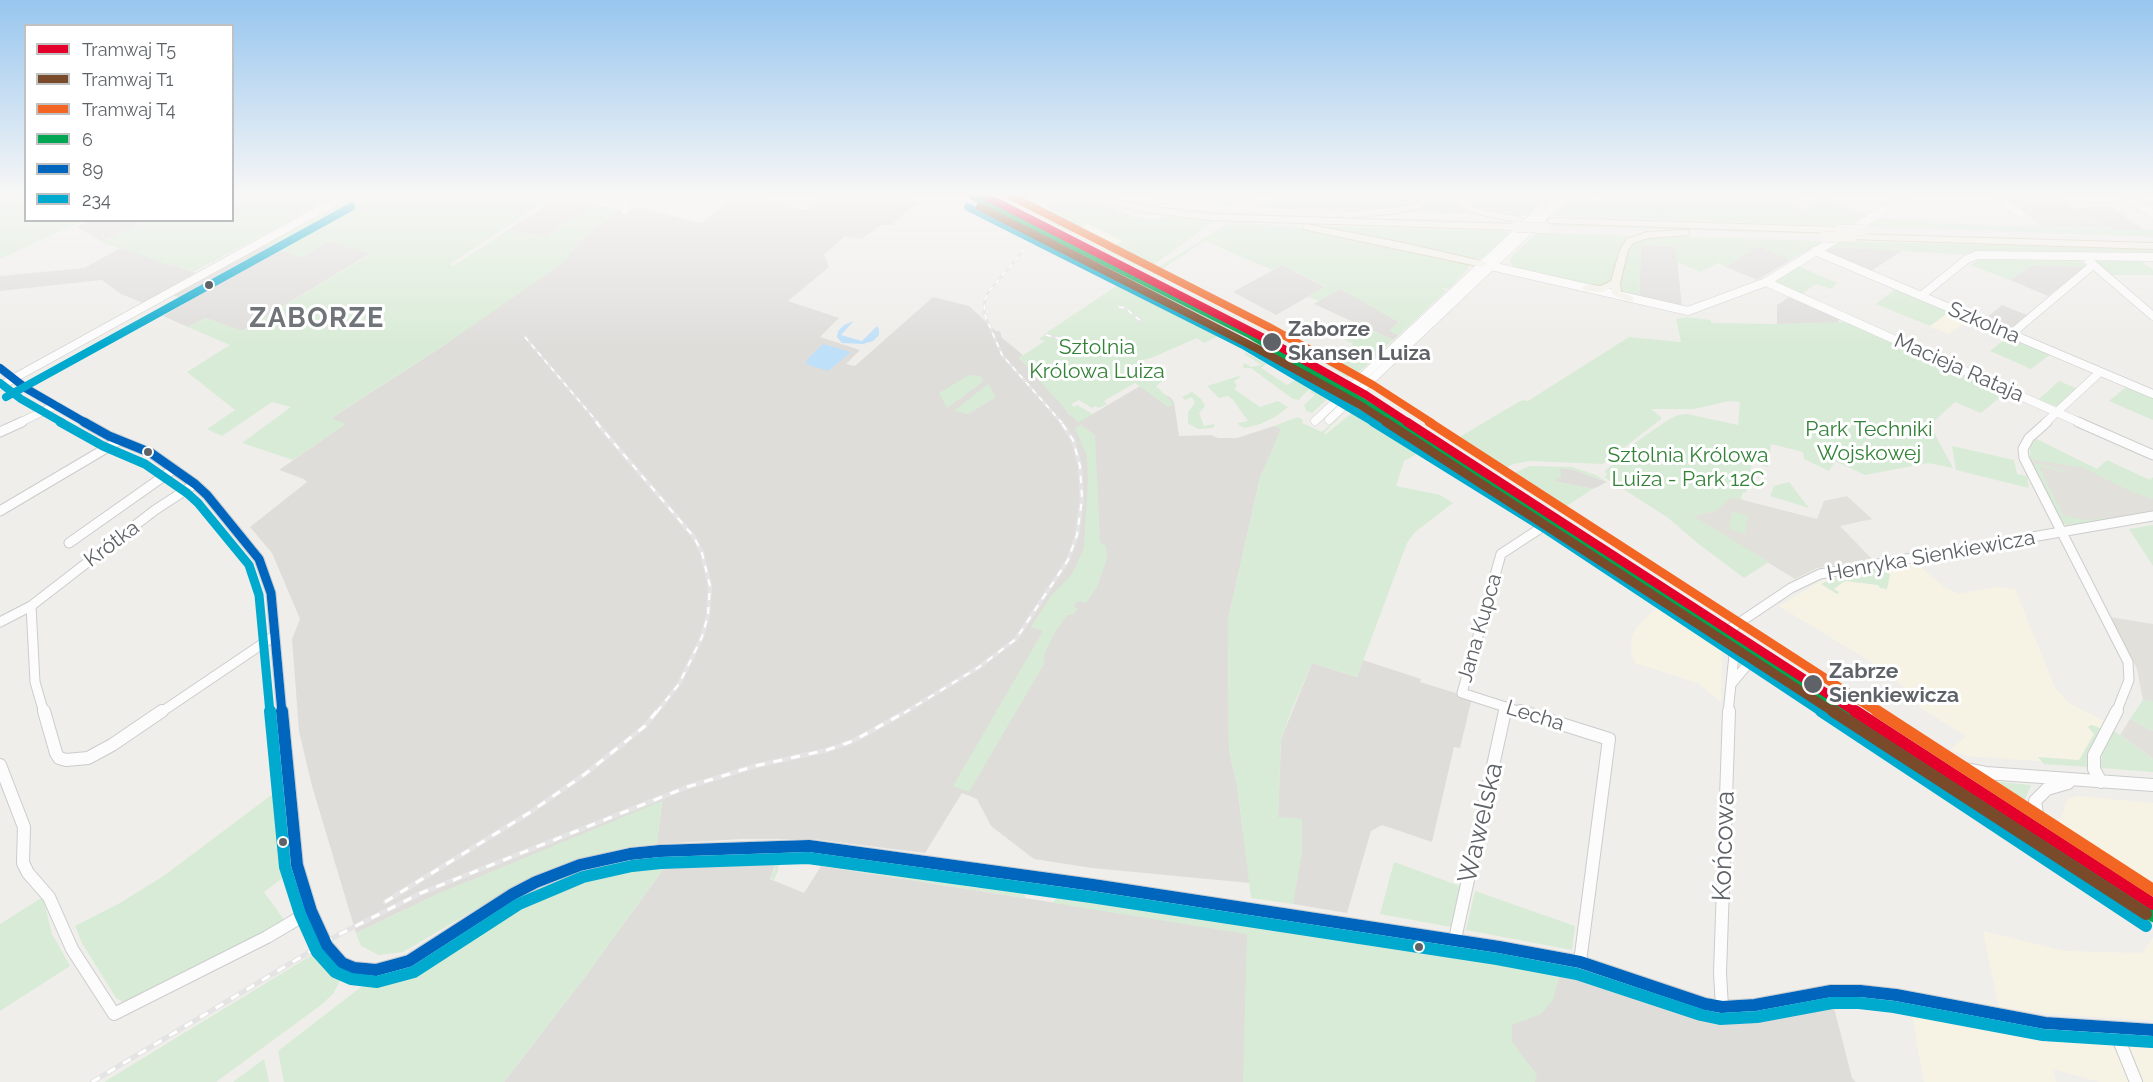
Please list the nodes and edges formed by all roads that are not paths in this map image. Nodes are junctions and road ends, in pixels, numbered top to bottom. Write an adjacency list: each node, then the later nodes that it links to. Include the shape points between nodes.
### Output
1 (252, 246): 22 (street)
2 (1078, 246): 24 (street, via 1245,332)
3 (1404, 246): 11 (main road)
4 (1505, 246): 11 (street)
5 (1508, 246): 11 (street)
6 (1626, 246): 14 (main road)
7 (1823, 246): 8 (street)
8 (1815, 251): 13 (street); 16 (street, Szkolna)
9 (2083, 256): 10 (street); 12 (street); 16 (street, via 1977,255)
10 (2153, 257)
11 (1487, 265): 15 (street); 24 (street)
12 (2093, 265): 18 (street); 19 (street)
13 (1766, 282): 17 (street, via 1688,311); 27 (street, Macieja Rataja)
14 (1615, 283): 15 (main road, via 1602,289); 17 (main road, via 1616,293)
15 (1586, 288): 17 (street)
16 (1921, 296): 19 (street, Szkolna)
17 (1630, 299)
18 (2153, 316)
19 (2011, 334): 21 (street, Szkolna)
20 (0, 368): 22 (street)
21 (2100, 372): 25 (street, Szkolna); 27 (street)
22 (14, 379): 23 (street); 26 (street)
23 (0, 386)
24 (1350, 394): 28 (street); 29 (street); 37 (street)
25 (2153, 394)
26 (56, 405): 30 (street); 31 (street)
27 (2058, 412): 32 (street, Macieja Rataja); 38 (street, via 2023,449)
28 (1329, 420)
29 (1315, 421)
30 (0, 432)
31 (120, 440): 33 (street, via 147,451); 35 (street)
32 (2153, 455)
33 (174, 469): 34 (street); 39 (street)
34 (195, 484): 40 (street, Krótka); 43 (street, via 259,559 268,580)
35 (0, 511)
36 (2153, 516): 38 (street, Henryka Sienkiewicza)
37 (1553, 520): 42 (street); 46 (street, Jana Kupca, via 1501,554)
38 (2063, 533): 42 (street, Henryka Sienkiewicza, via 1820,574 1791,588); 52 (street, via 2130,672 2123,700 2094,755 2094,770)
39 (69, 543)
40 (31, 606): 41 (street, Krótka); 43 (street, via 35,682 56,753 66,760 96,755)
41 (0, 621)
42 (1724, 633): 44 (street); 45 (street, Końcowa, via 1734,655)
43 (274, 636): 56 (street, via 293,841)
44 (1766, 661): 45 (street, via 1748,663); 48 (street)
45 (1730, 685): 60 (street, Końcowa)
46 (1462, 693): 47 (street, Lecha)
47 (1506, 707): 58 (street, Wawelska); 59 (street, Lecha, via 1609,739)
48 (1911, 757): 50 (street); 54 (street)
49 (0, 765): 56 (street, via 24,827 23,863 49,897 72,949 114,1014)
50 (1974, 771): 51 (street); 54 (street, via 1954,775)
51 (2083, 780): 52 (street); 55 (street, via 2047,789 2035,801 2047,836)
52 (2100, 782): 53 (street)
53 (2153, 786)
54 (1960, 790): 55 (street)
55 (2082, 870): 57 (street)
56 (311, 911): 58 (street, via 334,956 342,963 361,970 385,969 410,961 513,894 580,865 660,851 809,846)
57 (2153, 916)
58 (1455, 939): 59 (street)
59 (1580, 962): 60 (street, via 1687,1000)
60 (1722, 1007): 61 (street, via 1832,991 1860,991 2044,1023)
61 (2114, 1028): 62 (street); 63 (street)
62 (2153, 1030)
63 (2136, 1082)

